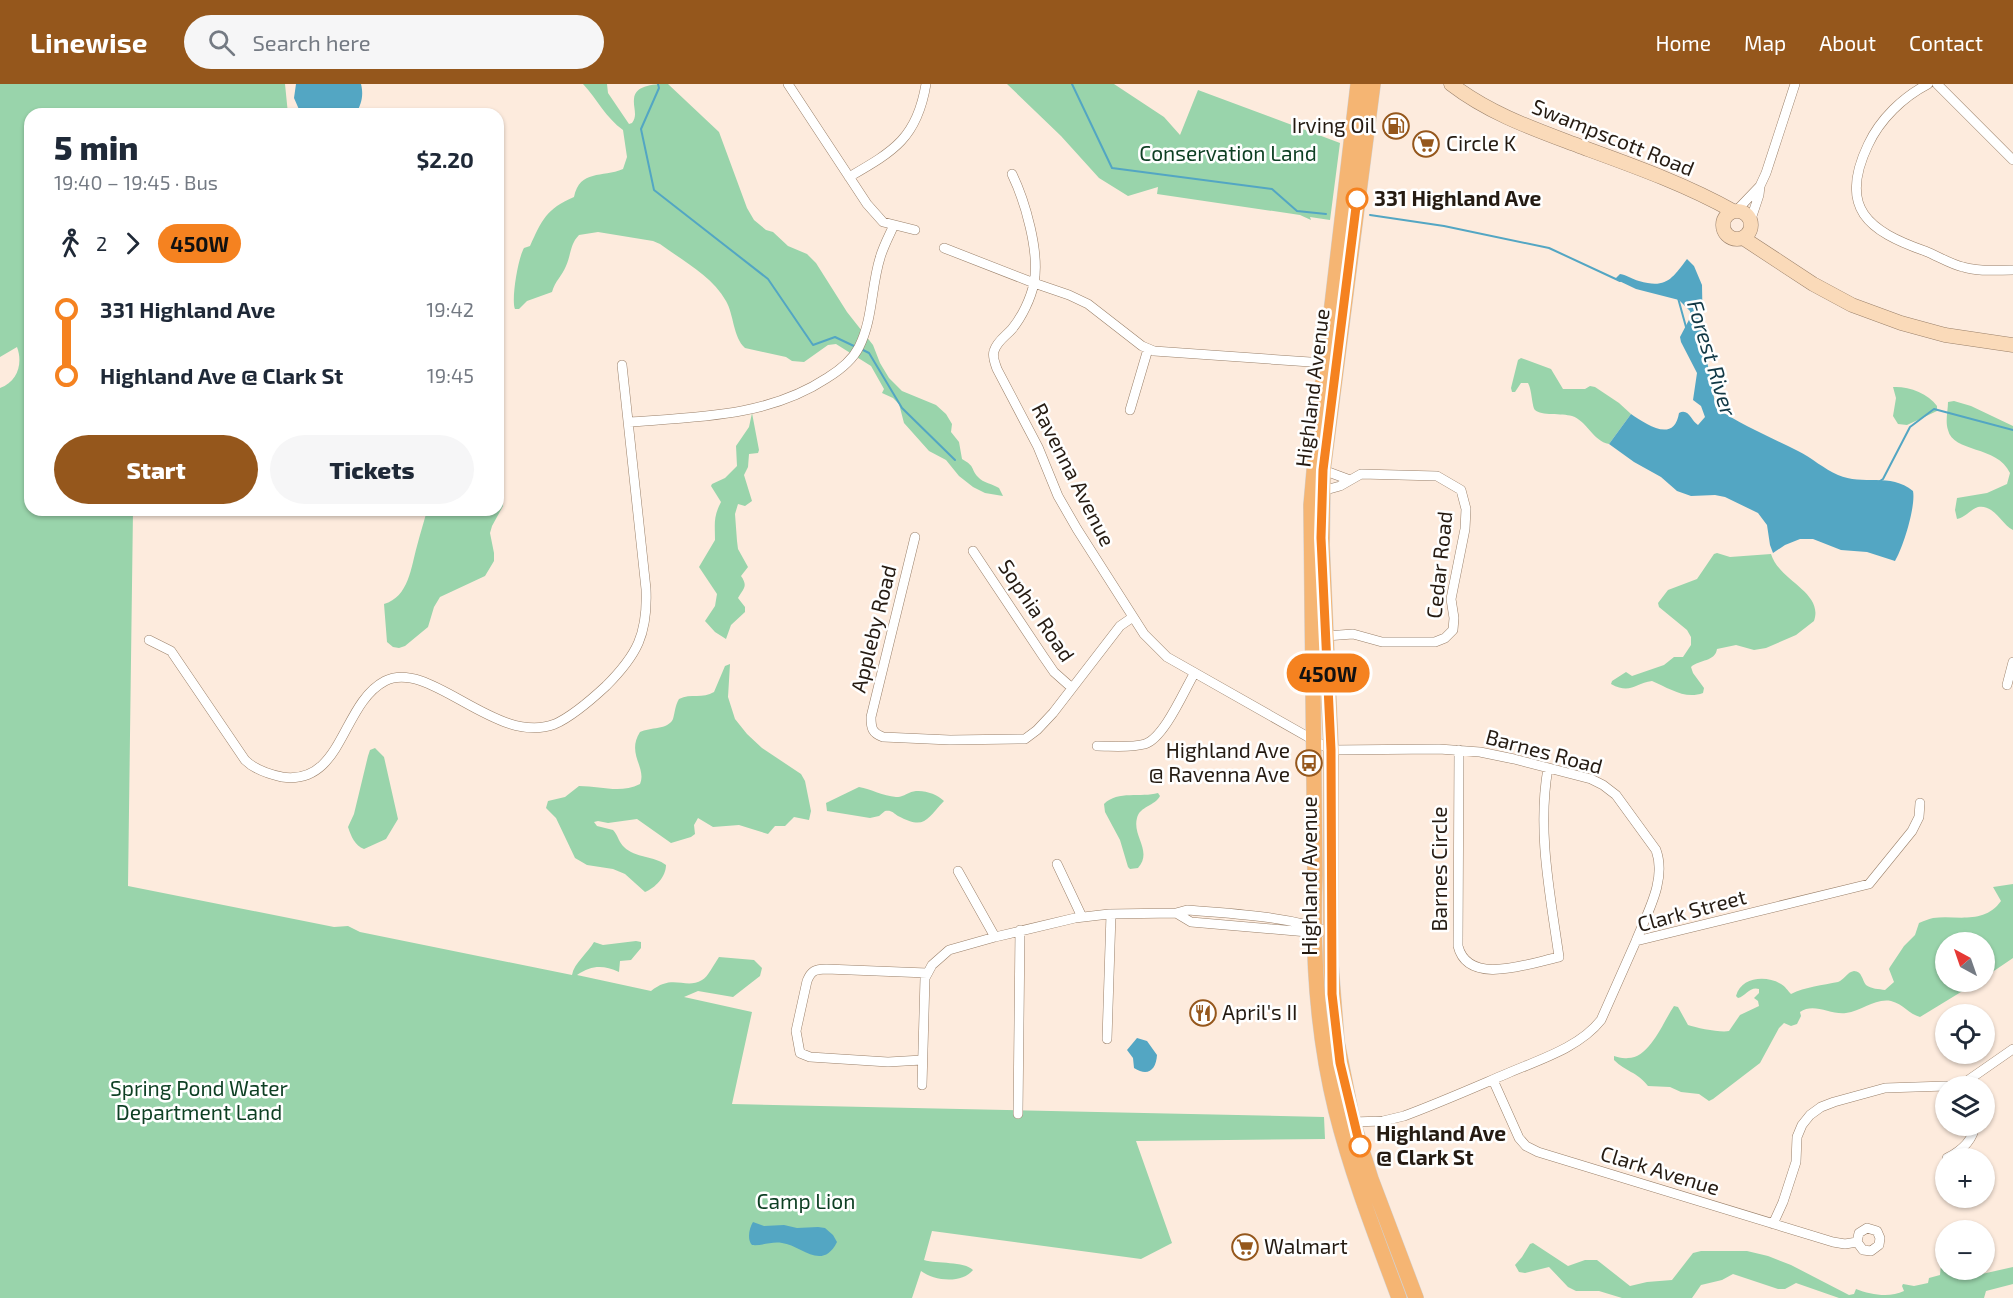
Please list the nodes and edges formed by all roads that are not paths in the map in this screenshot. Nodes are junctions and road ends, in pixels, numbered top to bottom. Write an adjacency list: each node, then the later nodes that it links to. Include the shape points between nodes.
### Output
1 (788, 84): 11 (street)
2 (926, 84): 11 (street, via 917,118 904,140)
3 (1358, 84): 22 (main road, Highland Avenue)
4 (1373, 84): 26 (main road, Highland Avenue)
5 (1451, 84): 13 (street, Swampscott Road, via 1511,121 1643,170)
6 (1795, 84): 12 (street)
7 (1928, 84): 18 (street, via 1897,106 1870,139 1857,173 1860,208 1875,227 1896,241 1950,263 1965,268)
8 (1937, 84): 9 (street)
9 (2013, 160)
10 (1012, 174): 19 (street, Ravenna Avenue, via 1032,242)
11 (849, 177): 14 (street, via 883,222)
12 (1760, 186): 13 (street); 15 (street)
13 (1731, 214): 15 (street, via 1745,212); 15 (street, via 1723,228 1727,235 1735,239)
14 (894, 225): 16 (street); 25 (street, via 879,259 865,332 842,368 788,399 754,410)
15 (1748, 228): 20 (street, via 1774,258 1852,305 1946,335)
16 (915, 230)
17 (944, 249): 19 (street)
18 (2013, 270)
19 (1034, 283): 21 (street, via 1088,304); 31 (street, Ravenna Avenue, via 1018,320 994,351 994,359 1065,509)
20 (2013, 345)
21 (1148, 349): 22 (street); 24 (street)
22 (1325, 363): 38 (main road, Highland Avenue, via 1311,506)
23 (622, 365): 25 (street)
24 (1130, 410)
25 (629, 422): 33 (street, via 646,590 644,628 626,666 595,696 554,724 521,728 413,677 386,680 358,706 336,749 321,768 291,778 272,775 245,760 171,651)
26 (1323, 470): 27 (street); 28 (main road, Highland Avenue)
27 (1350, 480): 28 (street, Cedar Road); 32 (street, Cedar Road, via 1361,474 1437,476 1461,490 1466,509 1451,599 1455,618 1453,630 1435,642 1382,642 1340,633)
28 (1322, 491): 32 (main road, Highland Avenue)
29 (915, 537): 37 (street, Appleby Road, via 871,717 876,734 892,739 1018,740 1031,736)
30 (973, 551): 37 (street, Sophia Road, via 1048,664)
31 (1133, 617): 35 (street, Ravenna Avenue, via 1158,650); 37 (street, via 1120,626)
32 (1326, 636): 40 (main road, Highland Avenue)
33 (149, 640)
34 (2013, 662): 36 (street)
35 (1194, 674): 38 (street, Ravenna Avenue); 39 (street, via 1153,740)
36 (2007, 685)
37 (1072, 688)
38 (1314, 741): 40 (street, Ravenna Avenue); 48 (main road, Highland Avenue)
39 (1097, 746)
40 (1331, 750): 41 (street, Barnes Road); 50 (main road, Highland Avenue)
41 (1459, 750): 42 (street, Barnes Road, via 1495,754); 42 (street, Barnes Circle, via 1459,951 1469,964 1484,970 1559,957 1543,834)
42 (1548, 768): 52 (street, Barnes Road, via 1592,779 1610,789 1656,850 1658,882)
43 (1920, 803): 52 (street, Clark Street, via 1912,831 1869,884)
44 (1057, 864): 47 (street)
45 (958, 871): 51 (street)
46 (1111, 914): 47 (street); 48 (street, via 1176,914 1187,910); 54 (street)
47 (1082, 918): 49 (street)
48 (1313, 929): 50 (street); 65 (main road, Highland Avenue, via 1319,1021 1335,1109)
49 (1020, 930): 51 (street); 61 (street)
50 (1330, 932): 62 (main road, Highland Avenue, via 1337,1042)
51 (995, 937): 53 (street, via 949,950)
52 (1636, 941): 58 (street, Clark Street, via 1608,1008 1595,1028 1545,1057)
53 (927, 973): 56 (street); 56 (street, via 814,970 807,981 796,1031 800,1053 810,1057)
54 (1107, 1039)
55 (2013, 1049): 57 (street)
56 (922, 1060): 59 (street)
57 (1977, 1076)
58 (1493, 1080): 62 (street, Clark Street, via 1398,1118); 63 (street, Clark Avenue, via 1515,1132 1531,1149)
59 (922, 1085)
60 (1935, 1086): 63 (street, via 1885,1088 1828,1105 1810,1115 1797,1137 1796,1162)
61 (1017, 1114)
62 (1353, 1122): 66 (main road, Highland Avenue)
63 (1773, 1224): 64 (street, Clark Avenue, via 1833,1242)
64 (1857, 1242)
65 (1399, 1298)
66 (1416, 1298)

